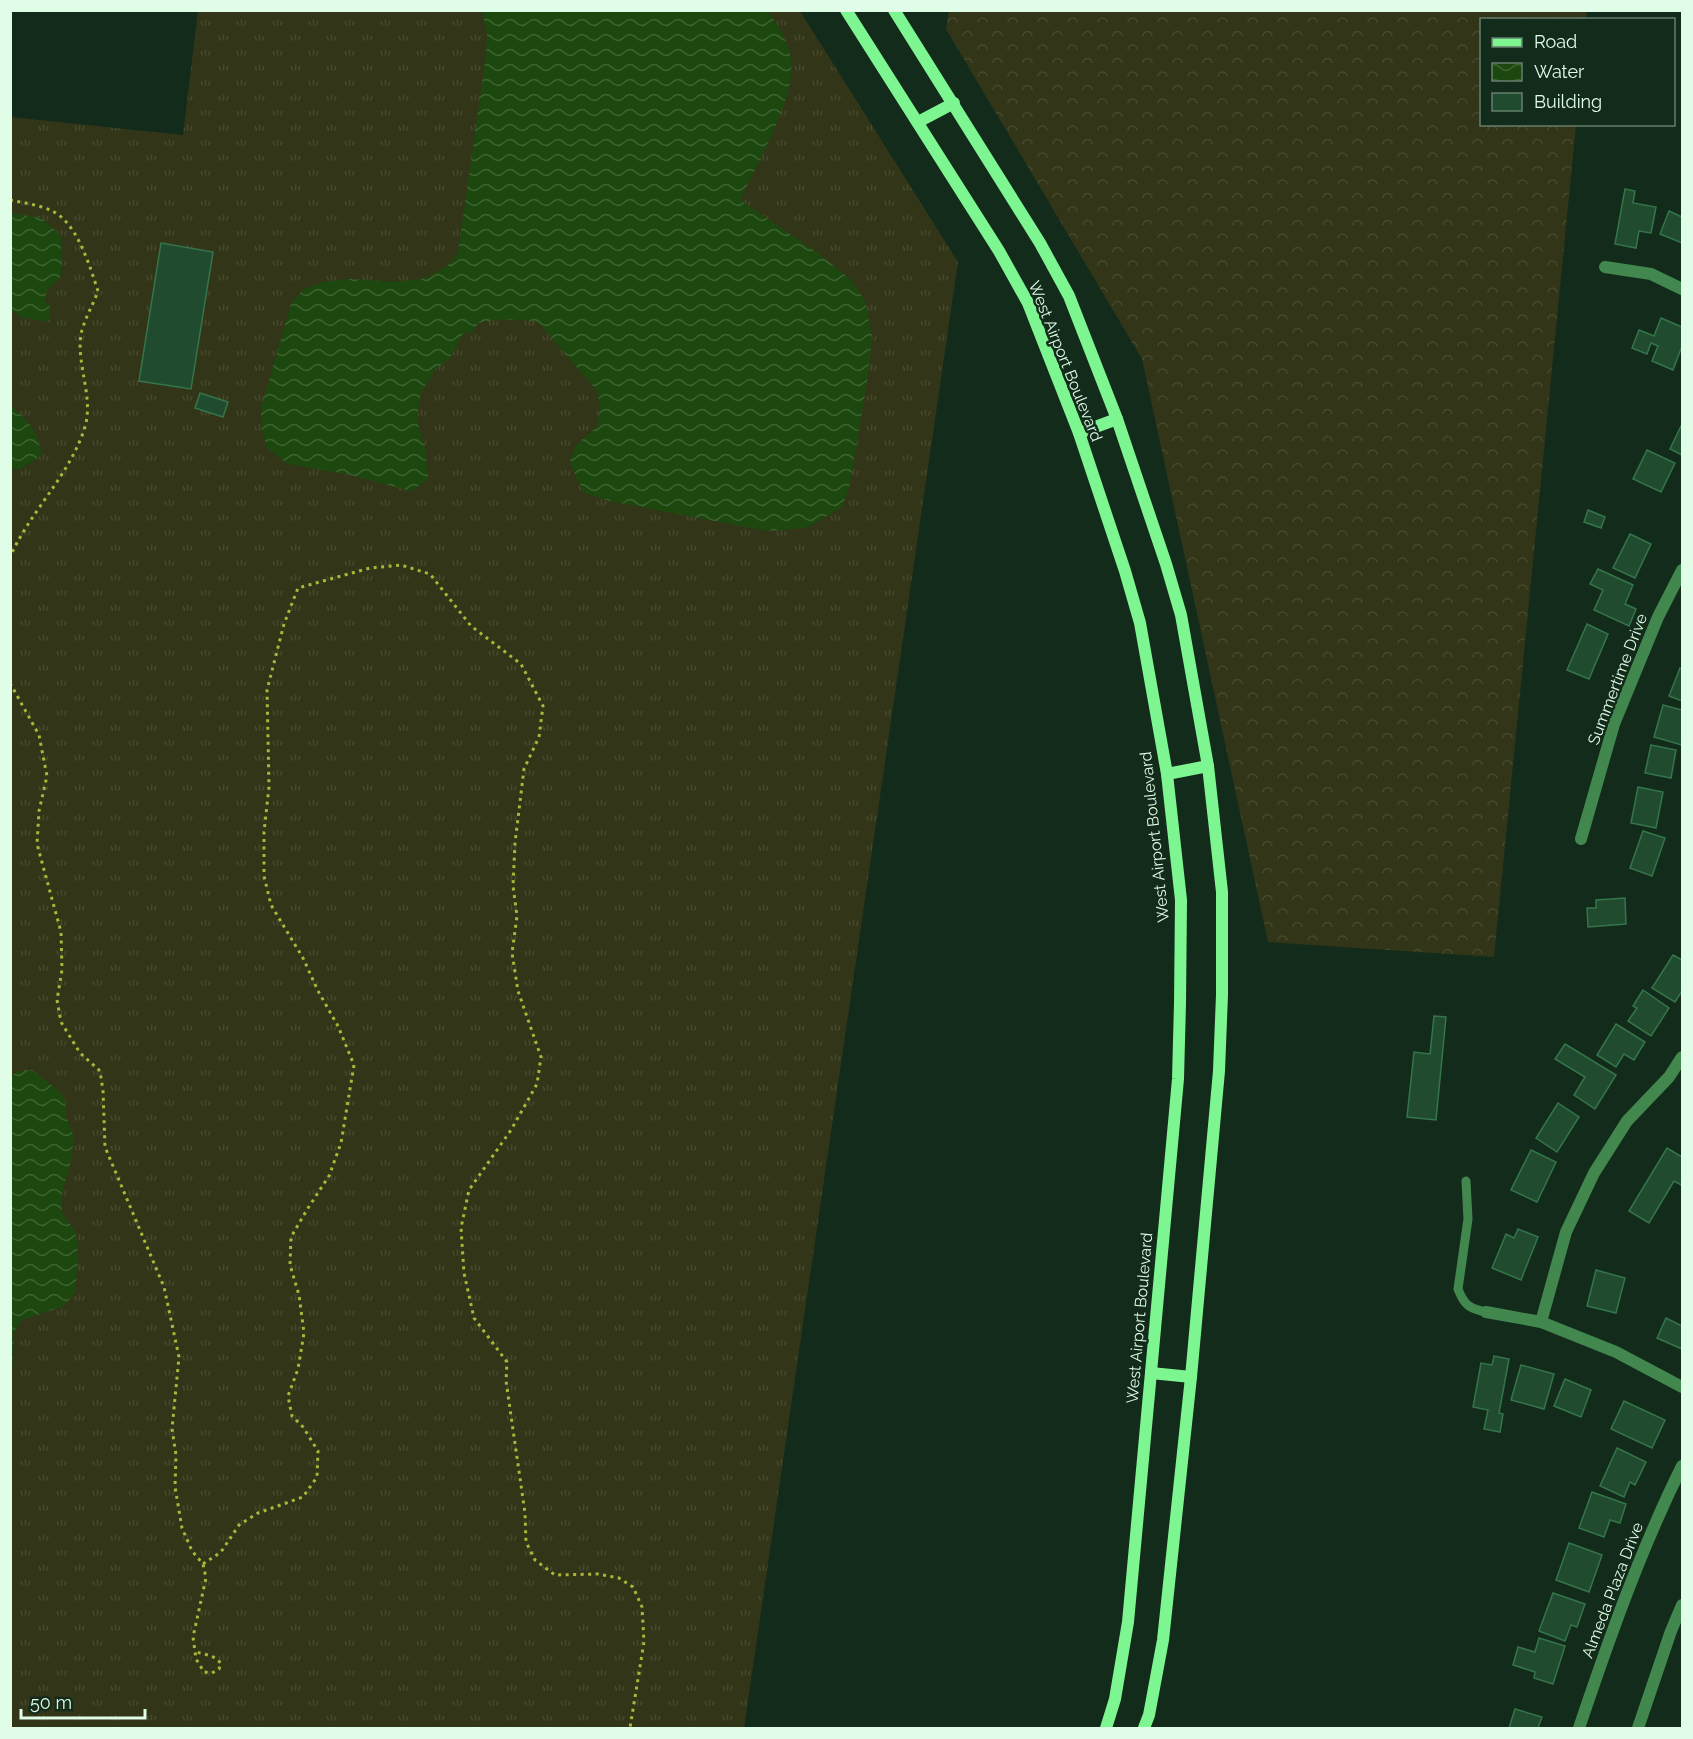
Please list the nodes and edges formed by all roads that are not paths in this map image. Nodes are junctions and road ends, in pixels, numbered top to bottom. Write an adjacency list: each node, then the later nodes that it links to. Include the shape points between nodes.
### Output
1 (846, 10): 4 (main road, West Airport Boulevard)
2 (894, 10): 3 (main road, West Airport Boulevard)
3 (954, 103): 4 (main road); 7 (main road, West Airport Boulevard, via 1069,296)
4 (918, 122): 8 (main road, West Airport Boulevard, via 1028,303)
5 (1605, 267): 6 (street, via 1651,274)
6 (1683, 289)
7 (1117, 418): 8 (main road); 10 (main road, West Airport Boulevard, via 1181,615)
8 (1080, 433): 11 (main road, West Airport Boulevard, via 1140,623)
9 (1681, 576): 12 (street, Summertime Drive, via 1658,617 1614,724)
10 (1208, 766): 11 (main road); 18 (main road, West Airport Boulevard, via 1222,892 1222,995 1219,1071)
11 (1167, 774): 17 (main road, West Airport Boulevard, via 1181,900 1178,1079)
12 (1581, 839)
13 (1683, 1057): 16 (street, via 1627,1121 1594,1173 1566,1232)
14 (1466, 1181): 15 (lane, via 1468,1219 1458,1289 1469,1308)
15 (1486, 1312): 16 (street)
16 (1540, 1323): 19 (street, via 1616,1352)
17 (1151, 1373): 18 (main road); 22 (main road, West Airport Boulevard, via 1128,1622)
18 (1191, 1377): 23 (main road, West Airport Boulevard, via 1163,1640)
19 (1683, 1387)
20 (1683, 1466): 24 (street, Almeda Plaza Drive, via 1625,1596)
21 (1683, 1605): 25 (street)
22 (1106, 1728)
23 (1144, 1728)
24 (1579, 1728)
25 (1638, 1728)

